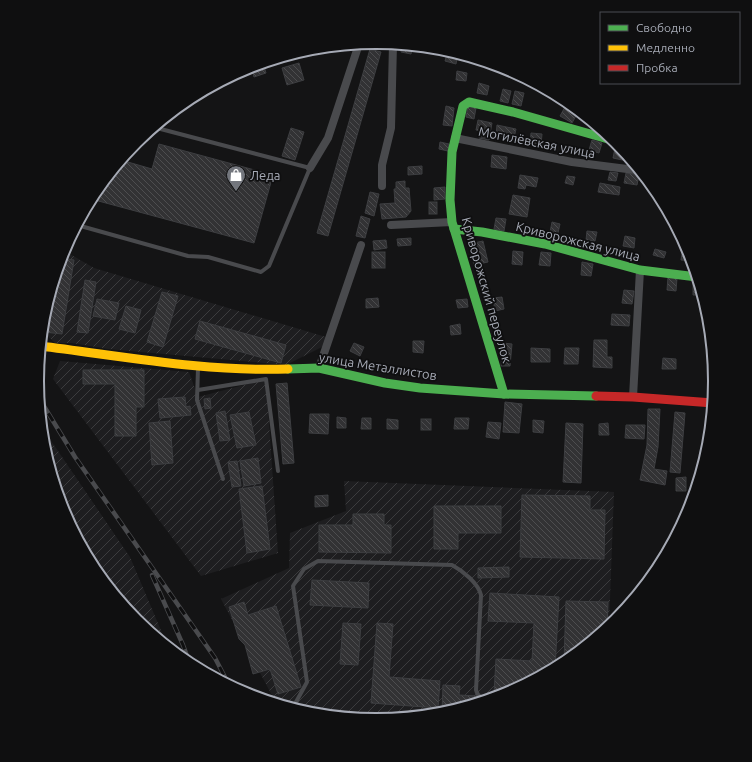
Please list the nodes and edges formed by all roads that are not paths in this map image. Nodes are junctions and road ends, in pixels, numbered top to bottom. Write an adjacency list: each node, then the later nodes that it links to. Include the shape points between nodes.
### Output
1 (357, 50): 6 (street, via 328,138)
2 (393, 50): 8 (street, via 391,128 382,166)
3 (160, 129): 6 (lane)
4 (602, 137): 5 (street, Криворожский переулок, via 470,102 463,106)
5 (455, 138): 7 (street, Могилёвская улица, via 572,162); 10 (street, Криворожский переулок, via 450,200)
6 (310, 168): 11 (lane, via 270,266 260,272 208,257 188,256)
7 (632, 170)
8 (382, 186)
9 (391, 225): 10 (street)
10 (453, 225): 13 (street, Криворожская улица, via 545,244); 19 (street, Криворожский переулок)
11 (82, 226)
12 (361, 245): 17 (street)
13 (640, 270): 14 (street, Криворожская улица); 20 (street)
14 (690, 275)
15 (46, 347): 16 (street, улица Металлистов)
16 (198, 366): 17 (street, улица Металлистов, via 255,370); 18 (lane)
17 (319, 368): 19 (street, улица Металлистов, via 420,388)
18 (198, 390): 22 (lane, via 266,379); 23 (lane, via 197,400)
19 (504, 394): 20 (street, улица Металлистов)
20 (633, 397): 21 (street, улица Металлистов)
21 (707, 403)
22 (278, 471)
23 (223, 479)
24 (479, 696): 25 (lane, via 476,690 481,595 479,588 458,568 452,565 318,561 304,569 293,586 307,682)
25 (297, 704)

